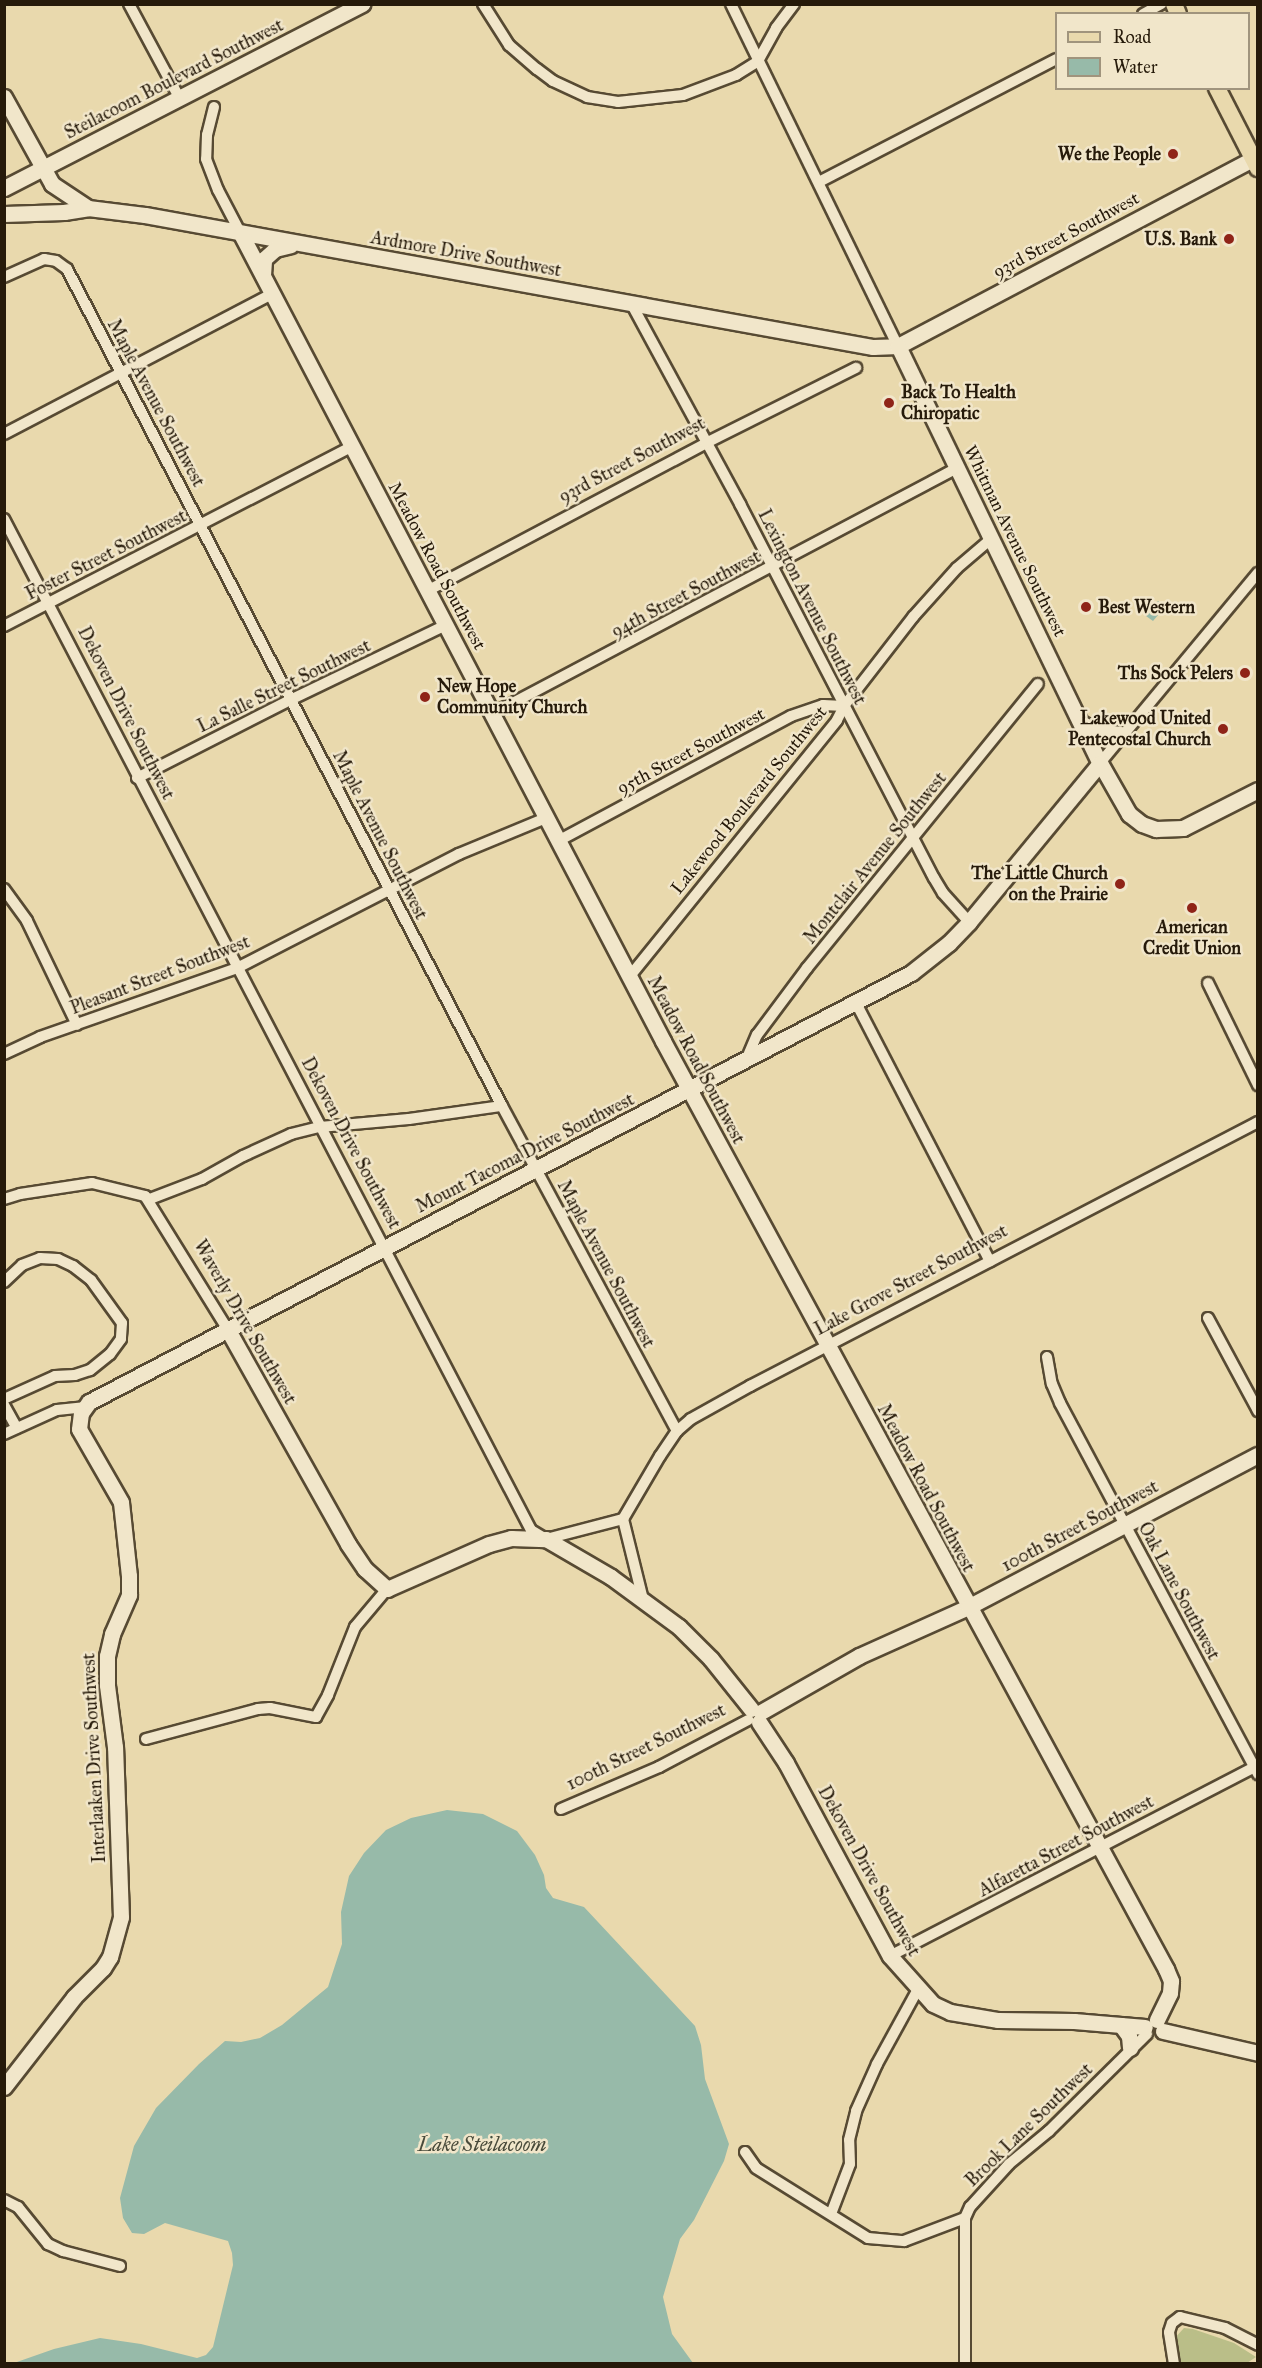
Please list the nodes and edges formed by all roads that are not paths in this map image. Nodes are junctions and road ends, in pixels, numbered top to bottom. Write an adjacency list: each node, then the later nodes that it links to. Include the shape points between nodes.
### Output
1 (129, 4): 12 (street)
2 (362, 4): 12 (street, Steilacoom Boulevard Southwest)
3 (483, 4): 9 (street, via 501,34 522,57 554,81 587,97 640,101 682,95 710,86)
4 (731, 4): 9 (street, Whitman Avenue Southwest)
5 (794, 4): 9 (street)
6 (1161, 4): 7 (street)
7 (1147, 12)
8 (1055, 60): 16 (street)
9 (758, 61): 16 (street, Whitman Avenue Southwest)
10 (1217, 90): 14 (main road)
11 (4, 97): 15 (street, Ardmore Drive Southwest)
12 (180, 99): 15 (street, Steilacoom Boulevard Southwest)
13 (214, 107): 20 (street, Meadow Road Southwest, via 206,159)
14 (1255, 164): 26 (street, 93rd Street Southwest)
15 (43, 168): 17 (street, Steilacoom Boulevard Southwest); 18 (street, Ardmore Drive Southwest, via 58,191)
16 (819, 182): 26 (street, Whitman Avenue Southwest)
17 (4, 188)
18 (88, 208): 19 (street); 20 (street, Ardmore Drive Southwest)
19 (4, 214)
20 (241, 234): 21 (street, Ardmore Drive Southwest); 23 (street, Meadow Road Southwest)
21 (297, 244): 23 (street, via 269,253 262,264); 25 (street, Ardmore Drive Southwest)
22 (4, 278): 28 (street, Maple Avenue Southwest, via 50,259 67,269)
23 (264, 278): 24 (street, Meadow Road Southwest)
24 (272, 294): 28 (street); 31 (street, Meadow Road Southwest)
25 (631, 303): 26 (street, Ardmore Drive Southwest, via 849,344); 30 (street, Lexington Avenue Southwest)
26 (898, 346): 32 (street, Whitman Avenue Southwest)
27 (856, 368): 30 (street, 93rd Street Southwest)
28 (122, 373): 29 (street); 34 (street, Maple Avenue Southwest)
29 (4, 434)
30 (706, 443): 36 (street, Lexington Avenue Southwest); 38 (street, 93rd Street Southwest)
31 (352, 446): 34 (street, Foster Street Southwest); 38 (street, Meadow Road Southwest)
32 (957, 468): 35 (street, Whitman Avenue Southwest); 36 (street, 94th Street Southwest)
33 (4, 519): 39 (street, Dekoven Drive Southwest)
34 (201, 524): 39 (street, Foster Street Southwest); 43 (street, Maple Avenue Southwest)
35 (991, 539): 44 (street, Lakewood Boulevard Southwest, via 947,578); 46 (street, Whitman Avenue Southwest)
36 (772, 568): 44 (street, Lexington Avenue Southwest); 45 (street, 94th Street Southwest)
37 (1257, 573): 47 (street)
38 (427, 591): 40 (street, Meadow Road Southwest)
39 (48, 604): 41 (street, Foster Street Southwest); 49 (street, Dekoven Drive Southwest)
40 (446, 625): 43 (street, La Salle Street Southwest); 45 (street, Meadow Road Southwest)
41 (4, 626)
42 (1038, 684): 52 (street, Montclair Avenue Southwest)
43 (292, 699): 49 (street, La Salle Street Southwest); 55 (street, Maple Avenue Southwest)
44 (844, 706): 52 (street, Lexington Avenue Southwest); 53 (street, 95th Street Southwest, via 823,705 791,716); 58 (street, Lakewood Boulevard Southwest, via 837,720)
45 (492, 714): 51 (street, Meadow Road Southwest)
46 (1081, 723): 47 (street, via 1096,731); 48 (street, Whitman Avenue Southwest)
47 (1122, 734): 48 (street)
48 (1100, 763): 50 (street, Whitman Avenue Southwest, via 1129,813 1148,826 1168,830 1183,828); 56 (street, Mount Tacoma Drive Southwest)
49 (137, 778): 57 (street, Dekoven Drive Southwest)
50 (1257, 790)
51 (546, 818): 53 (street, Meadow Road Southwest); 55 (street, via 459,854)
52 (913, 839): 56 (street, Lexington Avenue Southwest, via 943,893); 63 (street, Montclair Avenue Southwest, via 807,968 757,1035)
53 (558, 841): 58 (street, Meadow Road Southwest)
54 (4, 889): 61 (street, via 27,921)
55 (389, 889): 57 (street, Pleasant Street Southwest); 66 (street, Maple Avenue Southwest)
56 (969, 921): 60 (street, Mount Tacoma Drive Southwest, via 949,943 911,973)
57 (237, 968): 61 (street, Pleasant Street Southwest); 68 (street, Dekoven Drive Southwest)
58 (630, 976): 65 (street, Meadow Road Southwest)
59 (1208, 983): 64 (street)
60 (856, 1003): 63 (street, Mount Tacoma Drive Southwest); 73 (street)
61 (77, 1024): 62 (street, Pleasant Street Southwest)
62 (4, 1054)
63 (747, 1058): 65 (street, Mount Tacoma Drive Southwest)
64 (1257, 1085)
65 (690, 1090): 69 (street, Mount Tacoma Drive Southwest); 77 (street, Meadow Road Southwest)
66 (502, 1106): 68 (street); 69 (street, Maple Avenue Southwest)
67 (1257, 1122): 73 (street, Lake Grove Street Southwest)
68 (320, 1127): 71 (street, via 291,1134 202,1179); 72 (street, Dekoven Drive Southwest)
69 (535, 1168): 72 (street, Mount Tacoma Drive Southwest); 84 (street, Maple Avenue Southwest)
70 (4, 1199): 71 (street, via 92,1183)
71 (150, 1199): 76 (street, Waverly Drive Southwest)
72 (383, 1249): 76 (street, Mount Tacoma Drive Southwest); 88 (street, Dekoven Drive Southwest, via 531,1530)
73 (990, 1261): 77 (street, Lake Grove Street Southwest)
74 (4, 1282): 79 (street, via 22,1265 40,1258 58,1259 91,1280 122,1323 121,1339 90,1370 55,1376)
75 (1208, 1318): 82 (street)
76 (228, 1330): 81 (street, Mount Tacoma Drive Southwest, via 95,1398); 89 (street, Waverly Drive Southwest, via 348,1544 365,1569)
77 (827, 1346): 84 (street, Lake Grove Street Southwest, via 691,1419); 91 (street, Meadow Road Southwest)
78 (1047, 1357): 87 (street, Oak Lane Southwest, via 1056,1394)
79 (4, 1399)
80 (4, 1405): 83 (street)
81 (86, 1407): 83 (street, via 57,1410); 103 (street, Interlaaken Drive Southwest, via 79,1420 80,1429 121,1502 129,1576 129,1595 107,1656 116,1747 121,1917 103,1968 74,1997)
82 (1257, 1411)
83 (9, 1429)
84 (677, 1431): 86 (street, Lake Grove Street Southwest)
85 (1257, 1455): 87 (street, 100th Street Southwest)
86 (622, 1519): 88 (street); 90 (street)
87 (1125, 1524): 91 (street, 100th Street Southwest); 94 (street, Oak Lane Southwest)
88 (546, 1539): 89 (street, via 511,1538 489,1544); 90 (street, Dekoven Drive Southwest)
89 (387, 1589): 93 (street, via 355,1627 316,1717 281,1709 258,1709)
90 (644, 1600): 92 (street, Dekoven Drive Southwest, via 711,1659)
91 (968, 1607): 92 (street, 100th Street Southwest, via 859,1656); 96 (street, Meadow Road Southwest)
92 (755, 1716): 95 (street, 100th Street Southwest, via 659,1767); 97 (street, Dekoven Drive Southwest, via 791,1772)
93 (146, 1739)
94 (1256, 1769): 96 (street, Alfaretta Street Southwest)
95 (561, 1809)
96 (1100, 1847): 97 (street, Alfaretta Street Southwest); 100 (street, Meadow Road Southwest, via 1170,1976 1170,1993)
97 (890, 1956): 98 (street, Dekoven Drive Southwest)
98 (918, 1989): 99 (street, Dekoven Drive Southwest, via 939,2008 968,2016); 106 (street, via 856,2112 849,2139 850,2164)
99 (1121, 2025): 100 (street, Dekoven Drive Southwest); 101 (street, via 1129,2036)
100 (1153, 2028): 101 (street, Brook Lane Southwest); 102 (street, Dekoven Drive Southwest)
101 (1130, 2048): 107 (street, Brook Lane Southwest, via 1049,2131 981,2192)
102 (1257, 2053)
103 (4, 2087)
104 (745, 2152): 106 (street, via 756,2168)
105 (4, 2200): 108 (street, via 18,2207 48,2244)
106 (831, 2214): 107 (street, via 861,2236 897,2242)
107 (965, 2218): 110 (street)
108 (120, 2266)
109 (1257, 2344): 111 (street, via 1225,2328 1180,2317 1169,2332)
110 (965, 2364)
111 (1174, 2364)

